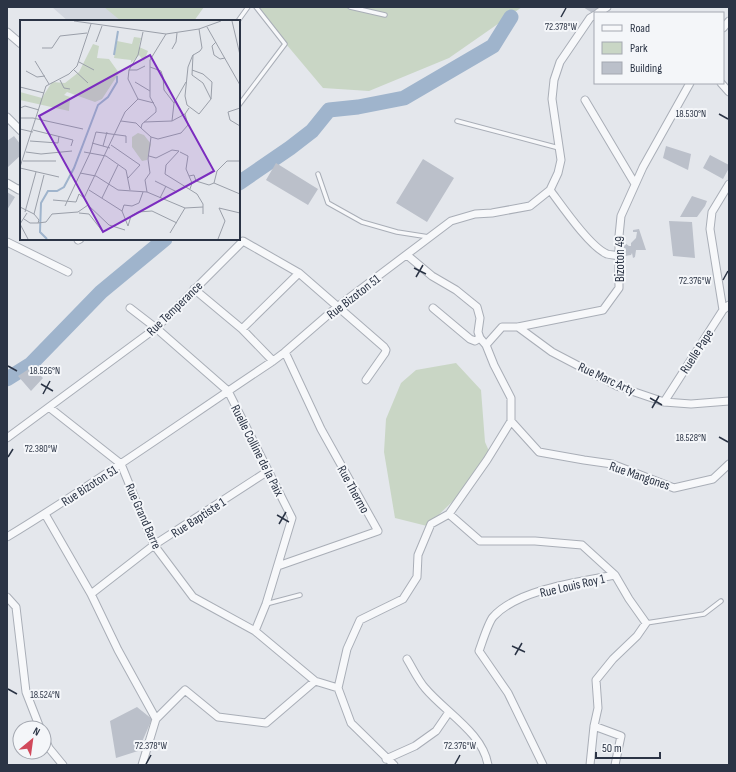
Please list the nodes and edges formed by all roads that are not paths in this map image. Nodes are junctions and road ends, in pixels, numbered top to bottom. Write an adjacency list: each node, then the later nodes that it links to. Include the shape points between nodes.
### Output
1 (248, 7): 6 (lane)
2 (256, 7): 13 (lane, via 285,44)
3 (350, 7): 4 (lane)
4 (385, 15)
5 (593, 19): 17 (street, Rue Bizoton 51, via 560,62 554,80 552,99)
6 (239, 20)
7 (7, 32): 8 (street)
8 (20, 43)
9 (689, 84): 20 (street, Bizoton 49)
10 (722, 84): 11 (street)
11 (729, 92)
12 (585, 100): 20 (street)
13 (240, 104)
14 (7, 117): 16 (street)
15 (457, 121): 17 (lane)
16 (20, 130)
17 (559, 148): 23 (street, Rue Bizoton 51, via 561,160)
18 (318, 174): 24 (lane, via 328,203 362,222 397,232)
19 (7, 183): 22 (street)
20 (635, 184): 28 (street, Bizoton 49, via 621,216)
21 (729, 184): 36 (street, via 710,220)
22 (20, 189)
23 (550, 190): 24 (street, Rue Bizoton 51, via 530,206 475,214 451,221); 28 (street, via 596,247 607,254)
24 (430, 237): 27 (street, Rue Bizoton 51)
25 (241, 239): 30 (street, Rue Temperance); 31 (street, Rue Temperance)
26 (7, 242): 29 (street)
27 (407, 255): 33 (street, Rue Bizoton 51); 40 (street, via 477,307)
28 (619, 256): 37 (street, Bizoton 49, via 620,288 603,310)
29 (68, 272)
30 (299, 273): 33 (street, Rue Temperance); 39 (street)
31 (194, 289): 38 (street, Rue Temperance); 39 (street)
32 (729, 305): 36 (street, Ruelle Pape)
33 (337, 307): 42 (street, Rue Bizoton 51); 44 (street, Rue Temperance, via 386,350)
34 (130, 308): 38 (street, Ruelle Colline de la Paix)
35 (433, 308): 40 (street, via 470,339)
36 (723, 310): 46 (street, Ruelle Pape)
37 (518, 327): 41 (street, Bizoton 49, via 502,327); 46 (street, Rue Marc Arty, via 552,352 617,386)
38 (156, 328): 45 (street, Ruelle Colline de la Paix); 48 (street, Rue Temperance)
39 (242, 329): 43 (street)
40 (480, 338): 41 (street)
41 (486, 345): 49 (street, via 511,398)
42 (285, 352): 43 (street, Rue Bizoton 51); 58 (street, Rue Thermo, via 321,429 378,531)
43 (273, 361): 45 (street, Rue Bizoton 51)
44 (366, 380)
45 (228, 391): 51 (street, Rue Bizoton 51); 53 (street, Ruelle Colline de la Paix)
46 (664, 402): 47 (street, Rue Marc Arty)
47 (729, 402)
48 (50, 408): 50 (street, Rue Temperance); 51 (street, Rue Grand Barre)
49 (511, 421): 52 (street, Rue Mangones, via 539,452 612,464 674,488 713,479); 55 (street)
50 (7, 438)
51 (121, 464): 54 (street, Rue Bizoton 51); 57 (street, Rue Grand Barre)
52 (729, 464)
53 (268, 471): 57 (street, Rue Baptiste 1); 58 (street, Ruelle Colline de la Paix, via 292,518)
54 (45, 514): 56 (street, Rue Bizoton 51); 60 (street)
55 (449, 514): 59 (street, Rue Louis Roy 1, via 480,541 535,541 582,545); 69 (street, via 431,524 418,555 417,577 403,599 360,620 347,649)
56 (7, 537)
57 (154, 545): 60 (street, Rue Baptiste 1); 66 (street, Rue Grand Barre, via 193,597)
58 (278, 566): 64 (street, Ruelle Colline de la Paix)
59 (615, 575): 65 (street); 80 (street, Rue Louis Roy 1, via 542,590 507,606 492,618 479,651 508,693)
60 (91, 594): 71 (street)
61 (300, 595): 64 (lane)
62 (7, 597): 72 (street, via 16,607 26,692)
63 (721, 601): 65 (lane, via 704,614)
64 (266, 604): 66 (street, Ruelle Colline de la Paix)
65 (646, 622): 73 (street, via 637,636 596,680 598,708)
66 (255, 631): 68 (street, Rue Grand Barre)
67 (407, 659): 70 (street, via 424,687)
68 (315, 680): 69 (street); 71 (street, via 266,724 218,717 185,690)
69 (338, 688): 75 (street, via 351,723)
70 (449, 712): 75 (street, via 436,731 415,746); 79 (street, via 476,738 487,755)
71 (156, 719): 77 (street)
72 (37, 720)
73 (594, 726): 81 (street); 82 (street, via 620,736)
74 (52, 752): 76 (street)
75 (386, 759): 78 (street)
76 (63, 765)
77 (142, 765)
78 (394, 765)
79 (488, 765)
80 (543, 765)
81 (590, 765)
82 (615, 765)

